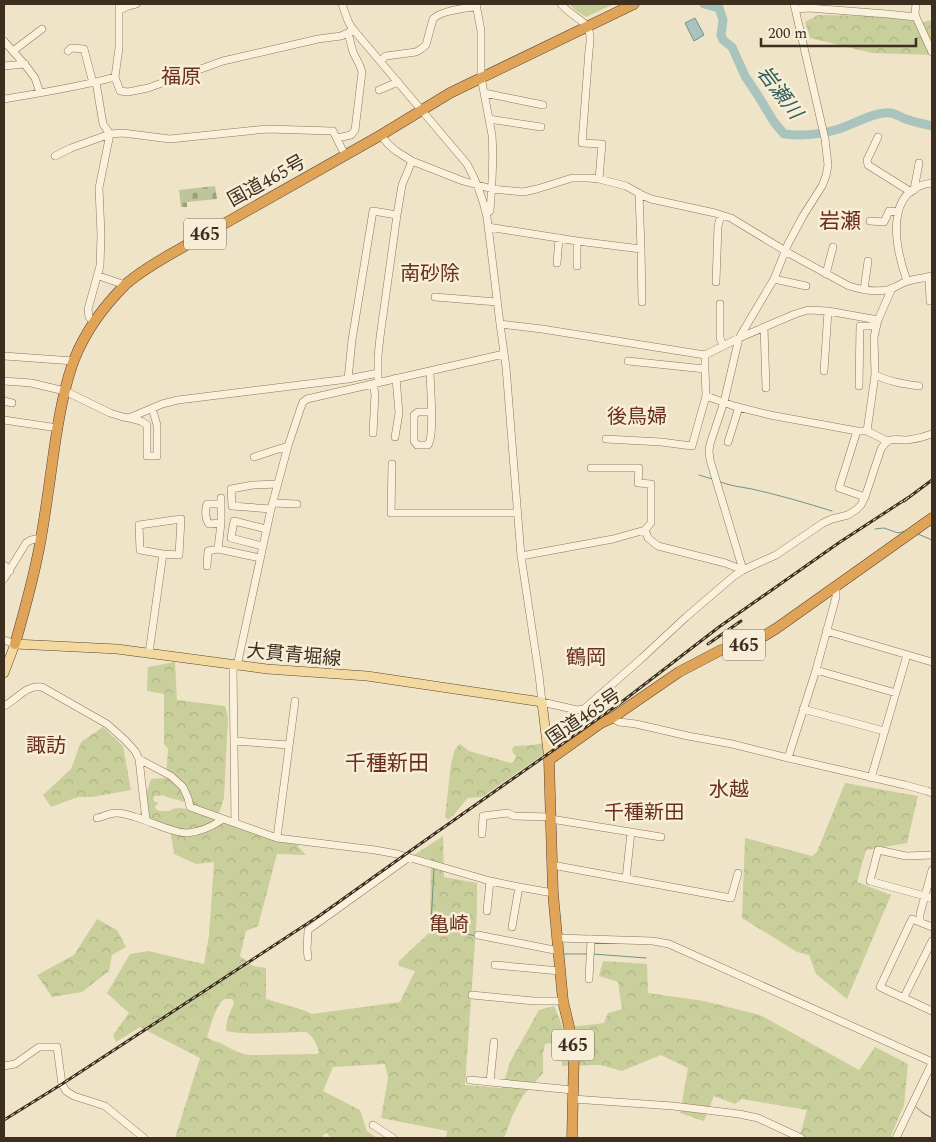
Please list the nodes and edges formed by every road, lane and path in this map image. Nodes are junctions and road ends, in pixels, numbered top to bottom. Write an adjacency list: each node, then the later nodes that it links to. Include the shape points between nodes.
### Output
1 (136, 4): 8 (street)
2 (342, 4): 12 (street)
3 (561, 4): 10 (street)
4 (634, 4): 10 (highway, 国道465号 / 465)
5 (916, 4): 9 (street)
6 (476, 5): 17 (street, via 435,17 422,49 386,56); 21 (street, via 482,40)
7 (795, 6): 9 (street); 56 (street, via 828,165 822,186 802,216)
8 (120, 7): 20 (street)
9 (916, 18): 16 (street)
10 (588, 26): 21 (highway, 国道465号 / 465); 40 (street, via 591,39 582,143 602,144)
11 (42, 29): 14 (street)
12 (351, 31): 17 (street); 20 (street, via 341,36 223,61 128,92 120,91); 35 (street, via 353,52 362,72 355,130 351,136)
13 (4, 41): 14 (street)
14 (13, 51): 18 (street)
15 (68, 51): 22 (street, via 71,48 84,49)
16 (932, 52)
17 (380, 61): 23 (street)
18 (25, 64): 19 (street); 25 (street)
19 (4, 66)
20 (115, 77): 22 (street)
21 (480, 77): 26 (street); 29 (highway, 国道465号 / 465)
22 (94, 82): 25 (street); 32 (street, via 103,124)
23 (398, 82): 24 (street); 29 (street)
24 (378, 90)
25 (40, 93): 27 (street)
26 (484, 93): 28 (street); 30 (street)
27 (4, 99)
28 (543, 105)
29 (421, 110): 33 (highway, 国道465号 / 465); 42 (street, via 467,164)
30 (489, 119): 31 (street); 43 (street, via 493,145)
31 (541, 128)
32 (110, 134): 35 (street, via 170,139 267,129 333,131); 37 (street); 61 (street, via 99,188 101,257)
33 (381, 135): 36 (highway, 国道465号 / 465); 38 (street, via 396,151)
34 (878, 137): 44 (street, via 867,160 868,165)
35 (337, 138): 36 (street)
36 (345, 155): 66 (highway, 国道465号 / 465, via 169,255)
37 (55, 156)
38 (412, 161): 42 (street); 48 (street, via 402,185)
39 (919, 163): 44 (street)
40 (599, 179): 43 (street, via 572,178 523,192); 45 (street)
41 (932, 183): 44 (street)
42 (476, 185): 43 (street); 47 (street)
43 (492, 189): 47 (street, via 490,211)
44 (912, 191): 46 (street)
45 (639, 193): 49 (street); 55 (street)
46 (898, 212): 50 (street, via 889,211 884,222); 65 (street, via 898,252)
47 (486, 214): 51 (street)
48 (396, 215): 90 (street); 93 (street, via 373,211)
49 (721, 215): 56 (street); 64 (street)
50 (870, 221)
51 (488, 227): 52 (street); 72 (street)
52 (559, 238): 53 (street); 58 (street)
53 (577, 241): 55 (street); 59 (street)
54 (833, 247): 60 (street)
55 (641, 249): 73 (street)
56 (786, 251): 60 (street); 63 (street)
57 (868, 261): 69 (street)
58 (557, 263)
59 (576, 266)
60 (826, 274): 69 (street)
61 (98, 276): 66 (street); 76 (street, via 88,310)
62 (931, 276): 65 (street); 71 (street)
63 (774, 279): 67 (street); 80 (street)
64 (716, 282)
65 (906, 282): 68 (street)
66 (125, 285): 76 (highway, 国道465号 / 465)
67 (806, 286)
68 (892, 288): 69 (street); 77 (street)
69 (864, 290)
70 (435, 297): 72 (street)
71 (930, 301)
72 (497, 302): 78 (street)
73 (642, 302)
74 (720, 304): 81 (street)
75 (828, 310): 77 (street); 79 (street, via 808,310); 89 (street)
76 (94, 322): 85 (highway, 国道465号 / 465)
77 (877, 323): 91 (street); 96 (street, via 860,326)
78 (500, 324): 82 (street); 83 (street)
79 (764, 327): 80 (street); 98 (street)
80 (739, 338): 81 (street); 102 (street)
81 (722, 346): 83 (street)
82 (504, 354): 88 (street); 126 (street)
83 (705, 355): 87 (street)
84 (4, 356): 85 (street)
85 (74, 361): 99 (highway, 国道465号 / 465)
86 (628, 361): 87 (street)
87 (704, 369): 100 (street)
88 (430, 371): 92 (street); 106 (street)
89 (824, 371)
90 (378, 373): 93 (street); 95 (street)
91 (875, 375): 97 (street, via 896,383); 111 (street)
92 (396, 378): 95 (street); 114 (street, via 398,413)
93 (348, 379): 105 (street, via 178,400)
94 (4, 381): 99 (street)
95 (375, 383): 112 (street); 118 (street, via 304,402)
96 (859, 386)
97 (919, 386)
98 (766, 388)
99 (64, 391): 107 (street, via 110,413); 131 (highway, 国道465号 / 465)
100 (706, 396): 102 (street); 115 (street, via 692,446)
101 (4, 401): 103 (street)
102 (724, 402): 104 (street); 139 (street, via 709,452)
103 (12, 403)
104 (739, 407): 110 (street); 117 (street)
105 (152, 408): 107 (street); 107 (street, via 157,425 157,456 147,456 148,426 141,420)
106 (431, 412): 106 (street, via 430,443 416,445 414,415)
107 (130, 418)
108 (4, 420): 109 (street)
109 (51, 427)
110 (857, 431): 111 (street); 123 (street, via 839,488)
111 (867, 431): 116 (street)
112 (373, 433)
113 (932, 434): 116 (street)
114 (395, 437)
115 (606, 439)
116 (887, 441): 123 (street, via 881,449)
117 (728, 442)
118 (288, 446): 119 (street); 122 (street)
119 (254, 457)
120 (392, 464): 126 (street, via 391,513)
121 (591, 468): 130 (street, via 640,468 638,483 651,484 651,523)
122 (278, 484): 125 (street); 125 (street, via 231,489 232,506)
123 (865, 497): 139 (street, via 861,505 848,515 823,523 776,555)
124 (297, 504): 125 (street)
125 (272, 506): 129 (street)
126 (518, 513): 135 (street)
127 (932, 518): 141 (highway, 国道465号 / 465)
128 (221, 523): 128 (street, via 209,524 207,504 221,501); 133 (street)
129 (266, 529): 132 (street); 132 (street, via 234,520 231,538)
130 (644, 530): 135 (street); 139 (street, via 658,546)
131 (41, 538): 138 (street, via 26,543); 144 (highway, 国道465号 / 465)
132 (262, 546): 136 (street)
133 (218, 549): 136 (street); 137 (street, via 208,551)
134 (163, 554): 134 (street, via 179,555 181,519 139,525 140,550); 145 (street)
135 (521, 556): 153 (street)
136 (260, 558): 148 (street)
137 (206, 566)
138 (7, 568): 140 (street)
139 (743, 570): 153 (street, via 584,709)
140 (4, 579)
141 (836, 586): 142 (street); 156 (highway, 国道465号 / 465, via 764,636 743,646 721,650 679,672)
142 (826, 631): 146 (street); 149 (street)
143 (4, 640): 144 (street)
144 (15, 644): 145 (main road, 大貫青堀線); 150 (main road)
145 (149, 653): 148 (main road, 大貫青堀線)
146 (907, 655): 147 (street); 151 (street)
147 (932, 662)
148 (235, 665): 153 (main road, 大貫青堀線, via 367,676); 158 (street)
149 (816, 670): 151 (street); 155 (street)
150 (4, 673)
151 (896, 693): 157 (street)
152 (295, 701): 159 (street)
153 (542, 702): 162 (main road)
154 (4, 706): 161 (street, via 34,686 42,687 107,724 129,744)
155 (803, 709): 157 (street); 160 (street)
156 (612, 718): 160 (street); 162 (highway, 国道465号 / 465)
157 (884, 731): 163 (street)
158 (234, 741): 159 (street); 169 (street)
159 (289, 745): 173 (street)
160 (788, 758): 163 (street)
161 (139, 759): 167 (street, via 171,776 183,787 190,807); 168 (street)
162 (549, 760): 166 (highway, 国道465号 / 465)
163 (872, 778): 164 (street)
164 (932, 793)
165 (97, 818): 168 (street, via 115,813)
166 (551, 818): 170 (street); 171 (street, via 508,813 483,816); 176 (highway, 国道465号 / 465)
167 (222, 819): 168 (street, via 187,832); 169 (street)
168 (146, 820)
169 (235, 823): 173 (street)
170 (630, 832): 172 (street); 179 (street)
171 (482, 834)
172 (661, 837)
173 (277, 838): 175 (street, via 375,850)
174 (932, 855): 183 (street, via 906,856 878,850 870,881)
175 (408, 858): 180 (street); 193 (street, via 308,930)
176 (552, 865): 179 (street); 182 (highway, 国道465号 / 465)
177 (932, 870): 183 (street)
178 (738, 873): 179 (street, via 731,898)
179 (626, 879)
180 (490, 880): 181 (street); 184 (street)
181 (519, 887): 182 (street); 186 (street)
182 (553, 893): 189 (highway, 国道465号 / 465)
183 (929, 897): 185 (street)
184 (487, 912)
185 (920, 922): 187 (street); 198 (street, via 912,918 880,988)
186 (512, 927)
187 (932, 927)
188 (478, 935): 192 (street)
189 (557, 938): 190 (street); 192 (highway, 国道465号 / 465)
190 (591, 939): 196 (street); 202 (street, via 669,944)
191 (932, 941): 198 (street)
192 (559, 951): 195 (highway, 国道465号 / 465)
193 (308, 957)
194 (495, 965): 195 (street)
195 (560, 971): 199 (highway, 国道465号 / 465)
196 (589, 979)
197 (472, 995): 199 (street)
198 (904, 997): 200 (street)
199 (563, 1002): 206 (highway, 国道465号 / 465, via 574,1054)
200 (932, 1009)
201 (494, 1042): 205 (street)
202 (932, 1062): 212 (street)
203 (4, 1066): 208 (street, via 15,1064 39,1047 57,1048 66,1091 105,1106)
204 (470, 1080): 205 (street)
205 (490, 1082): 206 (street)
206 (573, 1095): 210 (highway, 国道465号 / 465); 211 (street, via 739,1114 758,1118)
207 (374, 1125): 209 (street)
208 (144, 1138)
209 (393, 1138)
210 (572, 1138)
211 (800, 1138)
212 (896, 1138)

